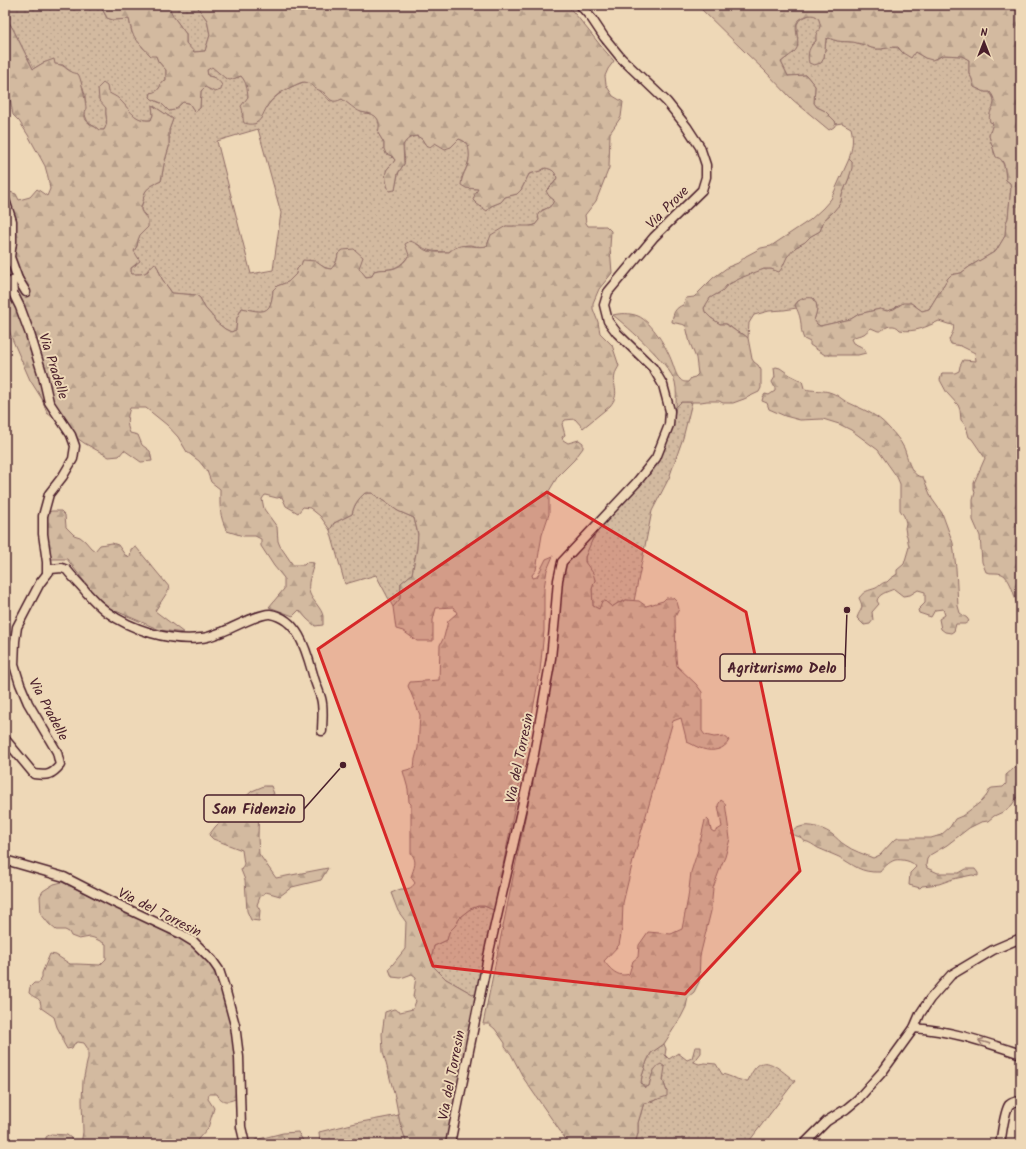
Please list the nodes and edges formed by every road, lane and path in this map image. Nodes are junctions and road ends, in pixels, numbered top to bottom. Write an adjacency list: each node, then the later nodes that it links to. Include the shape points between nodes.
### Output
1 (580, 5): 5 (street, Via Prove, via 621,58 687,126 700,146 706,165 702,190 654,237 608,292 604,305 608,321 652,368 663,385)
2 (5, 200): 3 (street, via 12,221 10,257)
3 (18, 279): 4 (street); 6 (street, Via Pradelle, via 12,281 13,293 30,334 49,402 71,435 75,446 73,459 49,494 43,516)
4 (26, 292)
5 (670, 411): 15 (street, Via del Torresin, via 669,425 656,458 562,562 551,658 534,754 490,947)
6 (47, 574): 7 (street, via 51,569 67,570 106,612 146,632 161,636 202,638 268,614 280,617 292,626 309,659 321,699); 8 (street, Via Pradelle, via 17,627 14,665 28,703 57,752 60,765 53,773 43,776 34,774)
7 (322, 731)
8 (5, 739)
9 (5, 860): 14 (street, Via del Torresin, via 64,877 181,934 194,942 212,960 219,970 235,1026 239,1056 241,1127)
10 (1021, 938): 11 (street, via 993,950 952,975 930,999)
11 (914, 1028): 12 (street, one-way to 11, via 967,1036); 16 (street, via 883,1071 858,1099 827,1121)
12 (1021, 1054)
13 (1021, 1102): 17 (street, via 1015,1101 1009,1105)
14 (245, 1144)
15 (450, 1144)
16 (804, 1144)
17 (1000, 1144)

